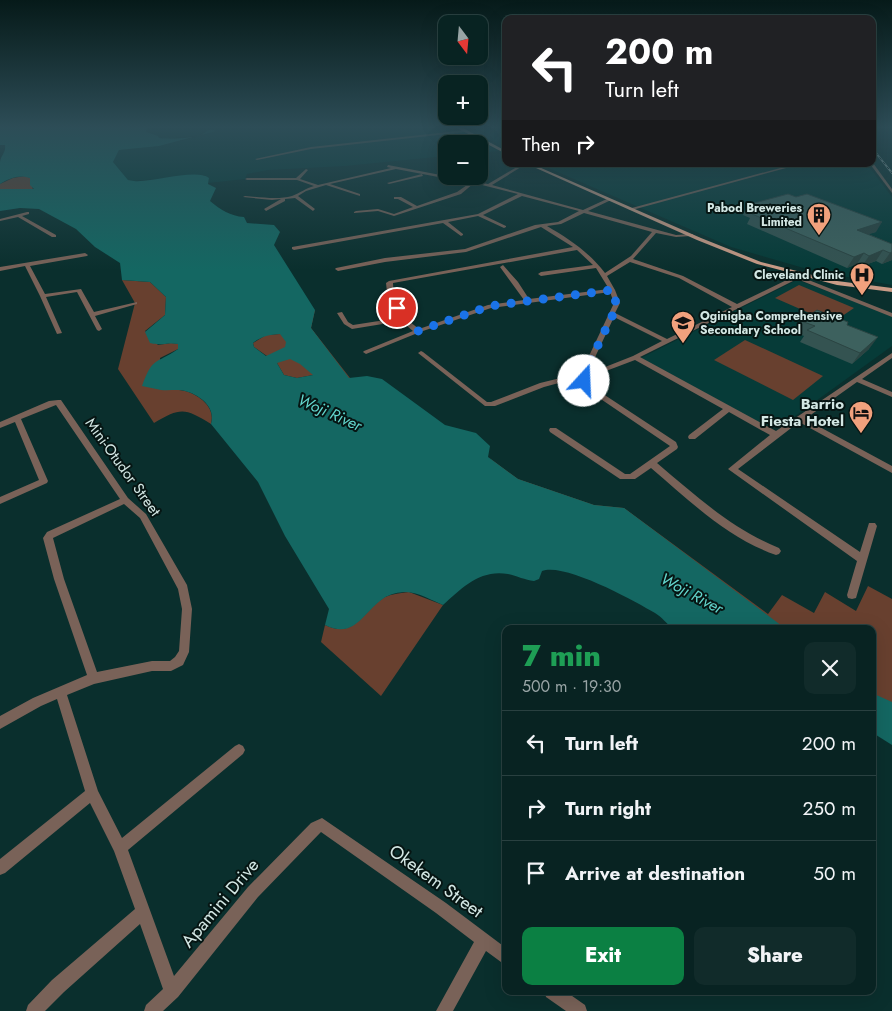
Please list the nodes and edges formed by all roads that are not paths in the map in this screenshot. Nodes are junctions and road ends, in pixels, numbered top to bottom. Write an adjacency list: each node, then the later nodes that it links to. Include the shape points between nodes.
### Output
1 (301, 175): 10 (street)
2 (362, 175): 12 (street)
3 (419, 175): 11 (street)
4 (505, 175): 14 (street)
5 (555, 175): 23 (main road)
6 (560, 175): 25 (main road)
7 (757, 175): 25 (street)
8 (880, 175): 16 (street)
9 (247, 179): 10 (street)
10 (297, 180): 15 (street)
11 (389, 183)
12 (325, 184): 15 (street); 18 (street)
13 (469, 185): 24 (street, via 459,193)
14 (489, 185): 17 (street)
15 (318, 186): 19 (street)
16 (892, 192)
17 (522, 194): 28 (street); 32 (street)
18 (358, 195)
19 (296, 196): 21 (street); 27 (street)
20 (245, 197): 21 (street)
21 (286, 198): 26 (street)
22 (396, 198): 24 (street)
23 (609, 199): 25 (main road); 28 (street)
24 (416, 208): 29 (street, via 391,215 378,210)
25 (632, 208): 40 (main road); 55 (main road, via 766,262)
26 (266, 210)
27 (313, 210)
28 (584, 210): 35 (street, via 561,225); 37 (street)
29 (356, 212)
30 (27, 213): 31 (street)
31 (18, 215): 33 (street); 39 (street)
32 (479, 215): 34 (street); 36 (street)
33 (0, 220)
34 (444, 221): 38 (street); 41 (street)
35 (543, 226): 42 (street, via 563,234); 48 (street, via 466,250)
36 (504, 227)
37 (656, 231): 40 (street); 44 (street)
38 (461, 235)
39 (54, 236)
40 (691, 236): 52 (main road)
41 (294, 248)
42 (578, 248): 46 (street); 65 (street, via 391,282 391,301)
43 (85, 255): 45 (street)
44 (630, 260): 51 (street); 54 (street, via 681,277)
45 (27, 265): 49 (street); 57 (street)
46 (597, 266): 50 (street); 51 (street)
47 (503, 267): 58 (street)
48 (338, 268)
49 (0, 269)
50 (541, 274)
51 (604, 276): 56 (street)
52 (798, 276): 55 (main road); 60 (street); 64 (street)
53 (706, 282): 54 (street)
54 (698, 287): 60 (street)
55 (892, 289)
56 (612, 290): 58 (street); 62 (street, via 617,303)
57 (43, 296): 63 (street, via 78,289); 68 (street)
58 (527, 300): 67 (street, via 490,306)
59 (135, 303): 63 (street)
60 (737, 306): 69 (street)
61 (340, 313): 65 (street, via 352,327)
62 (613, 314): 69 (street); 74 (street)
63 (91, 315): 66 (street)
64 (892, 315)
65 (402, 319): 67 (street)
66 (99, 329)
67 (418, 331): 70 (street)
68 (59, 333)
69 (667, 342): 73 (street)
70 (366, 352)
71 (421, 353): 74 (street, via 488,405)
72 (892, 356): 75 (street)
73 (635, 357): 74 (street, via 596,373); 77 (street)
74 (584, 374): 84 (street, via 585,385 673,444 674,447)
75 (858, 380): 76 (street); 79 (street)
76 (892, 394)
77 (728, 408): 82 (street); 83 (street)
78 (17, 418): 80 (street, Mini-Otudor Street); 86 (street, Mini-Otudor Street, via 58,402); 87 (street, via 44,481)
79 (799, 419): 82 (street); 85 (street)
80 (0, 425)
81 (553, 430): 84 (street, via 623,477 632,477)
82 (776, 435): 90 (street, via 734,467 734,472)
83 (692, 437)
84 (651, 463): 89 (street, via 738,533)
85 (892, 470)
86 (125, 500): 92 (street, via 48,538); 92 (street, Mini-Otudor Street, via 143,516 183,588 187,609 184,652 179,661 170,666 152,666)
87 (0, 501)
88 (872, 526): 90 (street)
89 (776, 551)
90 (862, 559): 91 (street)
91 (852, 595)
92 (94, 678): 93 (street, Mini-Otudor Street)
93 (61, 693): 94 (street, via 37,702); 96 (street)
94 (0, 723)
95 (238, 750): 98 (street)
96 (92, 793): 98 (street); 99 (street)
97 (322, 825): 101 (street, Okekem Street); 103 (street, Apamini Drive, via 253,892)
98 (120, 848): 100 (street)
99 (0, 868)
100 (144, 911): 103 (street); 105 (street)
101 (484, 940): 102 (street); 107 (street, Okekem Street)
102 (502, 954)
103 (172, 991): 106 (street, Apamini Drive)
104 (557, 995): 108 (street)
105 (34, 1011)
106 (152, 1011)
107 (444, 1011)
108 (579, 1011)

